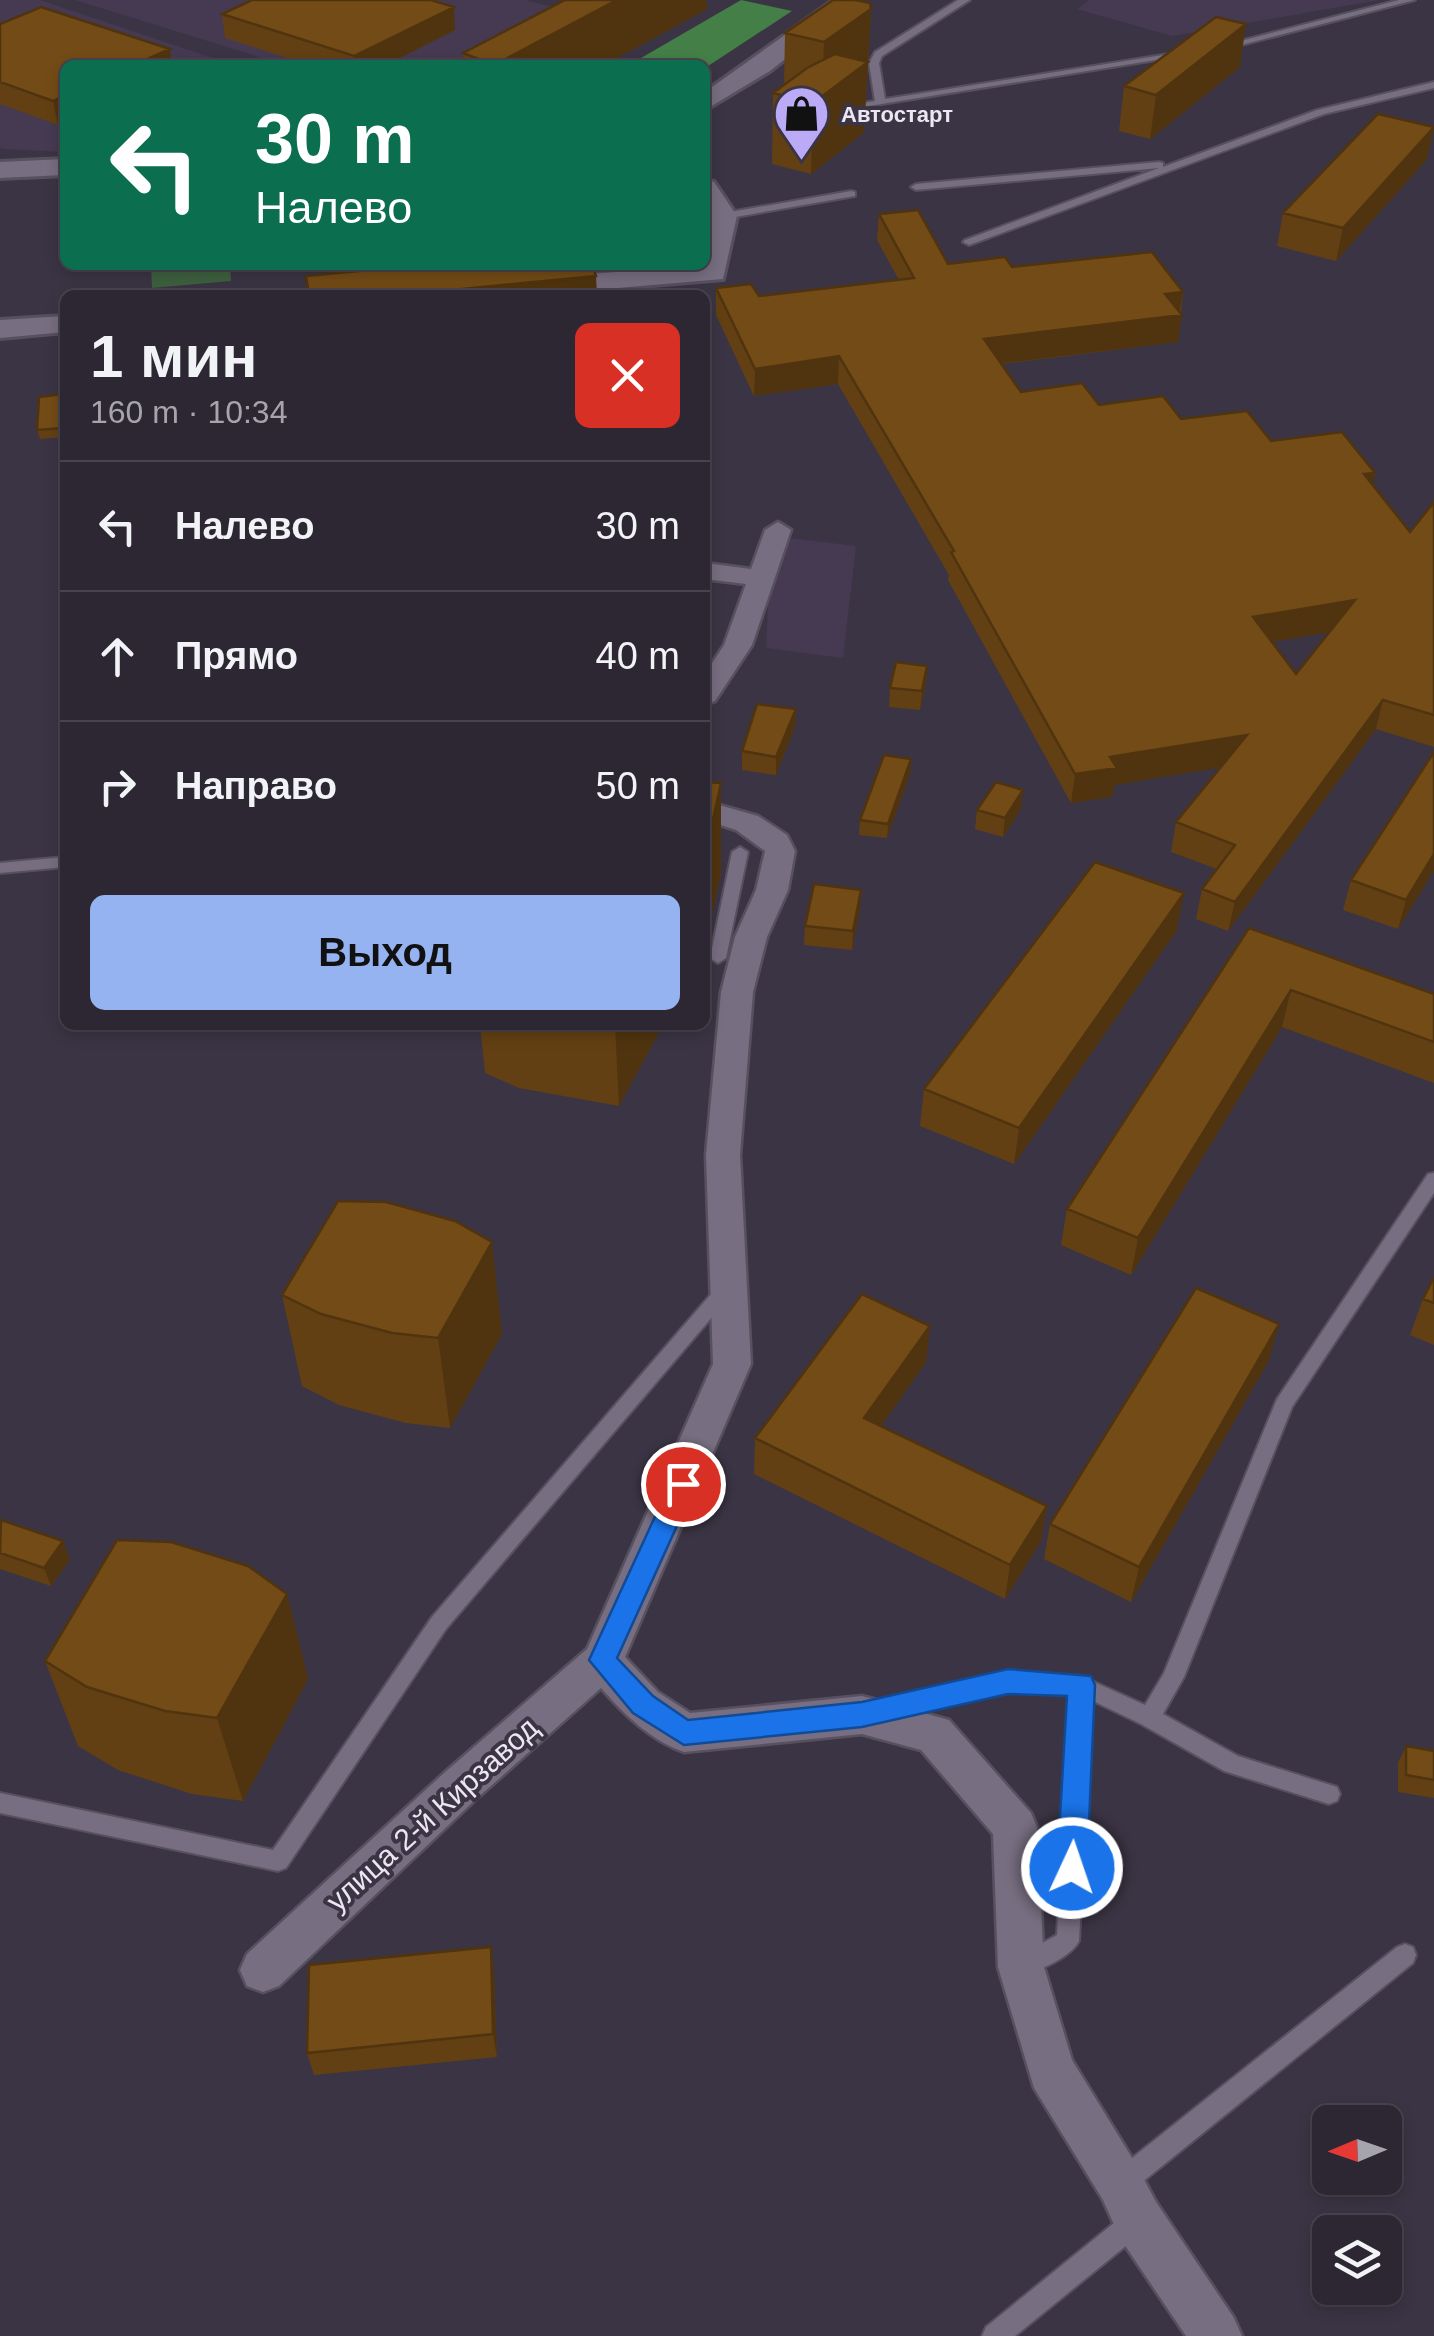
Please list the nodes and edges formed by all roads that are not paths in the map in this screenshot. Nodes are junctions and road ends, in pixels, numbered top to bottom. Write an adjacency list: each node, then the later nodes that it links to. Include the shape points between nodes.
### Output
1 (848, 0): 7 (street)
2 (964, 0): 8 (lane, via 878,54)
3 (1410, 0): 4 (lane)
4 (1211, 49)
5 (1194, 52): 8 (lane)
6 (1434, 85): 10 (lane, via 1321,112)
7 (710, 100)
8 (880, 102): 9 (lane)
9 (830, 116)
10 (1183, 163): 13 (lane); 17 (lane)
11 (60, 167): 12 (street)
12 (0, 170)
13 (916, 187)
14 (850, 194): 16 (lane)
15 (710, 195): 16 (street)
16 (724, 216): 18 (street, via 713,273)
17 (969, 242)
18 (643, 279): 19 (street)
19 (448, 290)
20 (60, 324): 21 (street)
21 (0, 329)
22 (778, 530): 24 (street)
23 (710, 572): 24 (street)
24 (759, 578): 25 (street, via 738,645)
25 (710, 687)
26 (710, 812): 30 (street, via 747,823 780,852 772,890)
27 (740, 852): 30 (lane)
28 (60, 862): 29 (lane)
29 (0, 868)
30 (723, 958): 32 (street, via 737,992 724,1155)
31 (1434, 1179): 36 (lane, via 1284,1404 1173,1676)
32 (727, 1287): 33 (street, via 732,1364); 38 (lane, via 439,1623 278,1861)
33 (602, 1660): 35 (street, via 643,1705 684,1732); 41 (street, улица 2-й Кирзавод)
34 (1082, 1685): 35 (lane, via 1008,1682); 36 (lane); 40 (lane, via 1068,1941)
35 (862, 1714): 40 (street, via 934,1734 1016,1827)
36 (1148, 1717): 37 (lane, via 1232,1764)
37 (1329, 1794)
38 (0, 1804)
39 (1406, 1955): 42 (lane)
40 (1021, 1967): 42 (street, via 1051,2072)
41 (263, 1970)
42 (1129, 2201): 43 (lane); 44 (street)
43 (994, 2336)
44 (1216, 2336)

